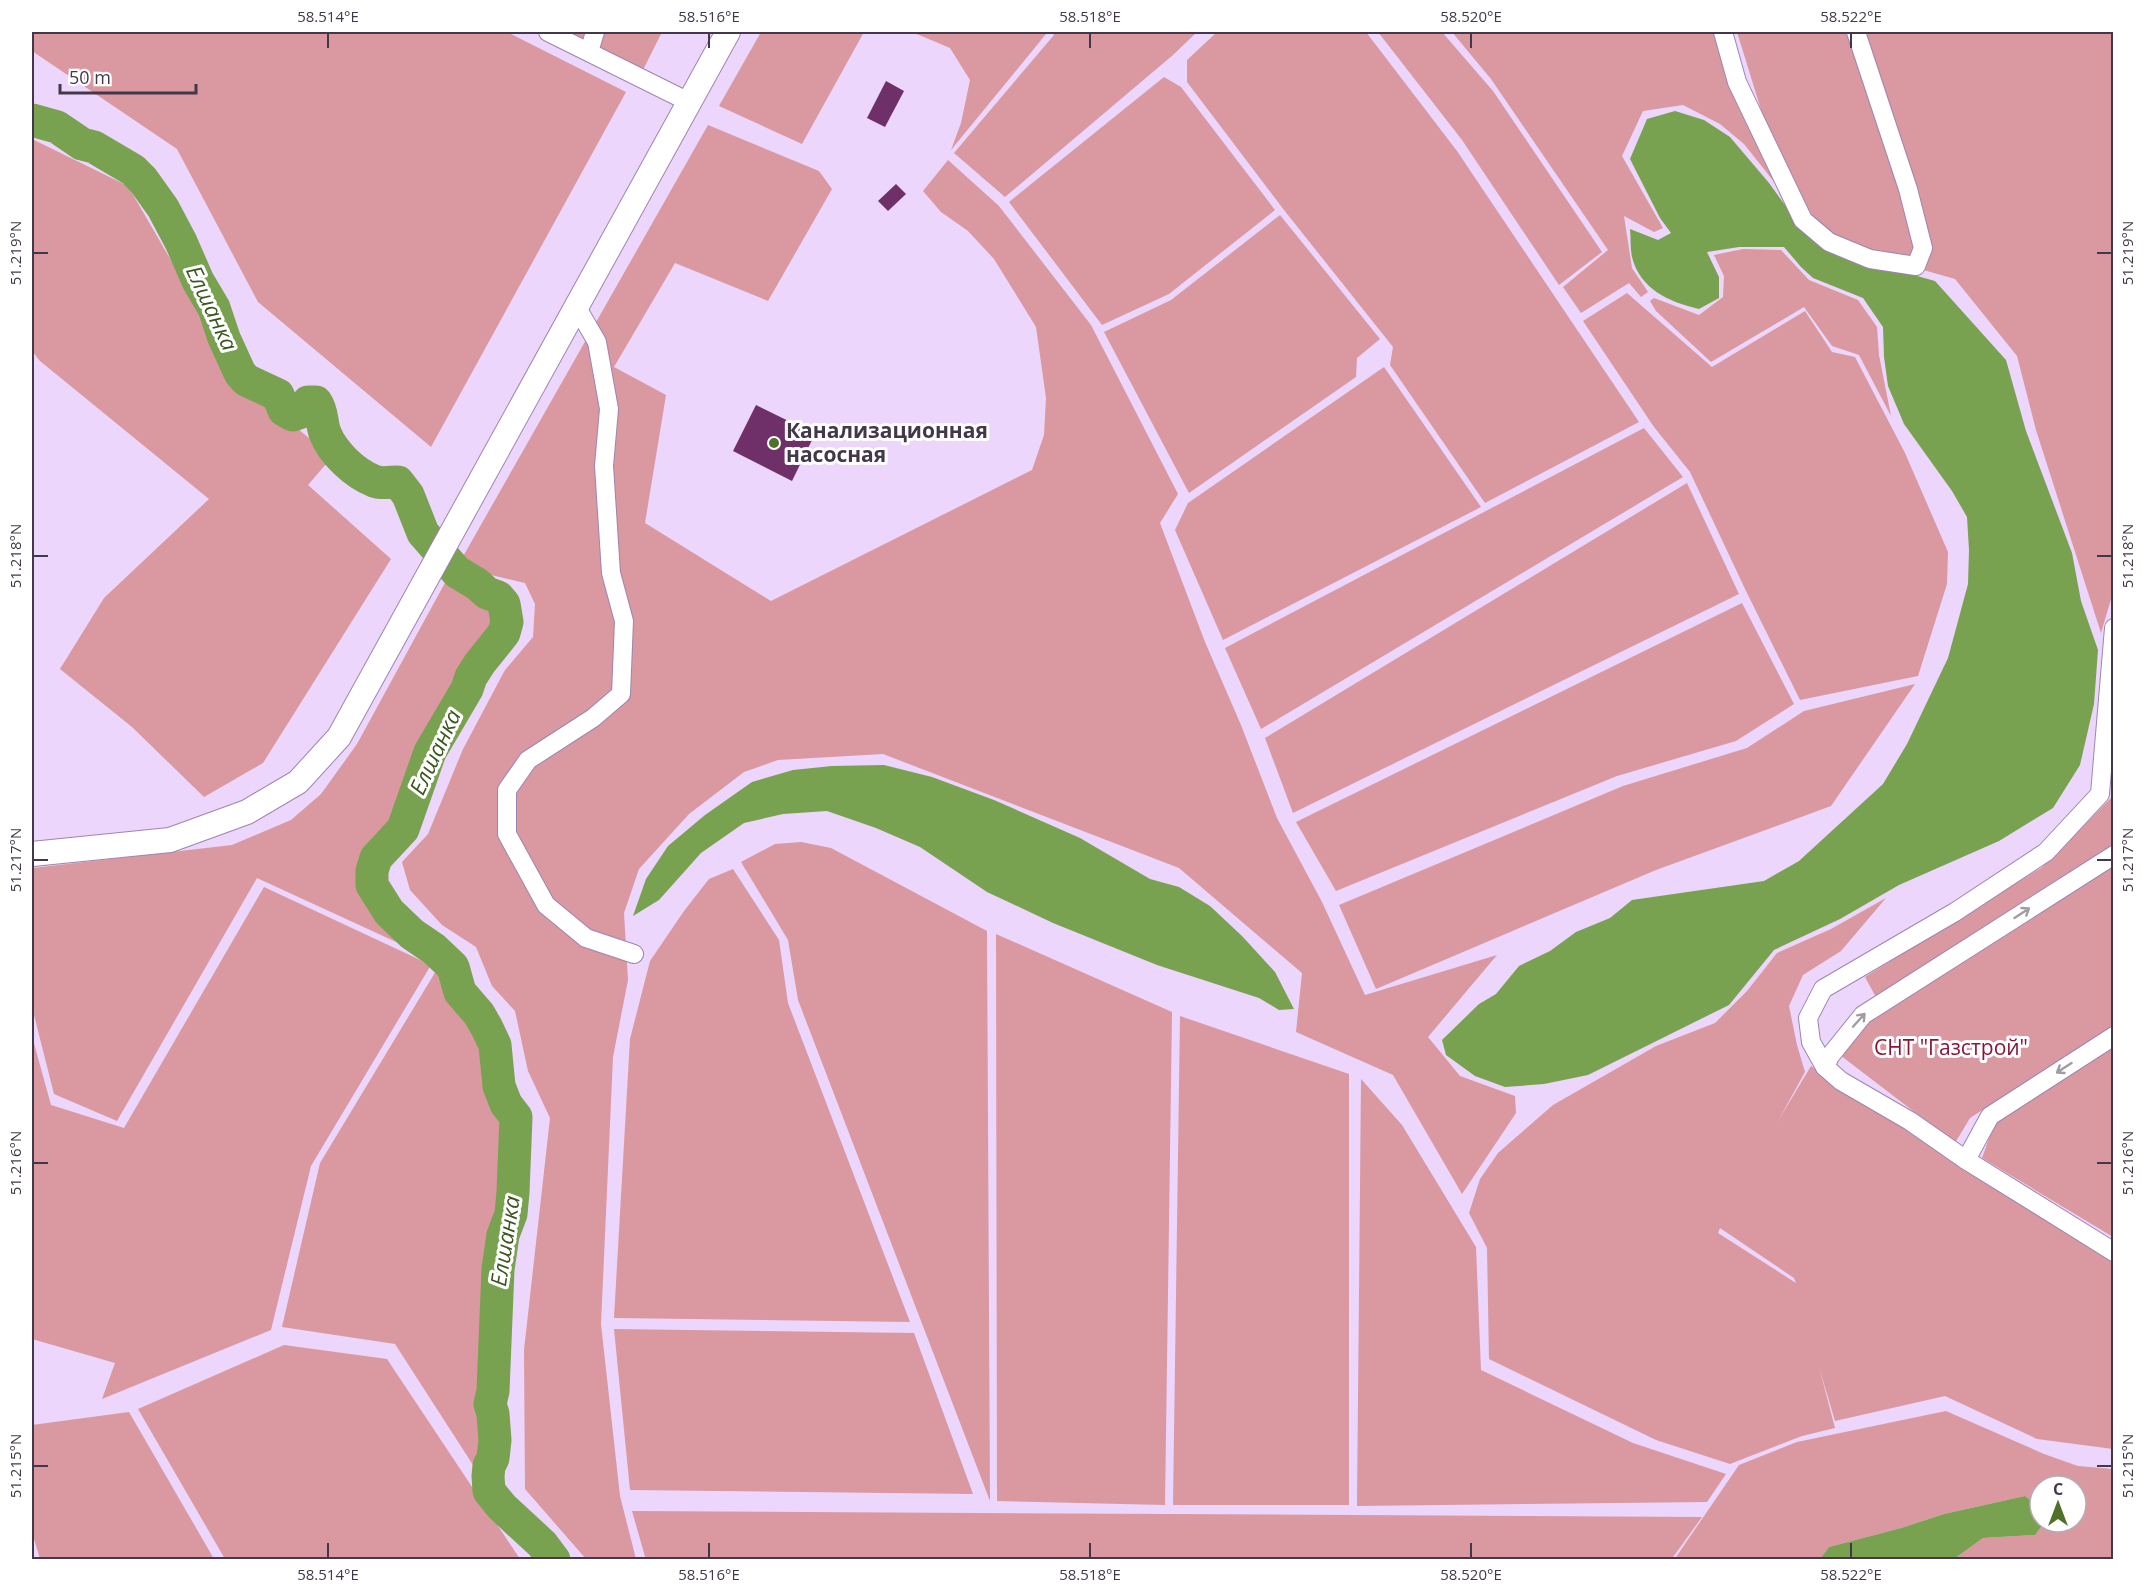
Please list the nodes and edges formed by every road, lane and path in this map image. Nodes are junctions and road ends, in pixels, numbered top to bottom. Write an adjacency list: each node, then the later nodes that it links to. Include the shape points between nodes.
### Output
1 (548, 32): 6 (street)
2 (596, 32): 6 (street)
3 (728, 32): 7 (main road)
4 (1723, 32): 5 (street, via 1737,82 1803,220 1829,242 1870,259 1916,266 1923,248 1908,189)
5 (1856, 32)
6 (589, 52): 7 (street)
7 (690, 102): 8 (main road)
8 (576, 306): 11 (main road, via 339,736 298,782 247,812 170,840); 13 (street, via 597,342 609,409 604,466 611,573 624,621 621,693 593,718 528,760 507,790 507,834 546,904 586,938)
9 (2114, 628): 10 (street)
10 (2111, 673): 15 (street, via 2100,795 2046,852 1823,989 1808,1018 1811,1042)
11 (32, 854)
12 (2114, 855): 15 (street, one-way to 12, via 1830,1056 1863,1015)
13 (634, 954)
14 (2114, 1036): 16 (street, one-way to 16, via 1990,1116)
15 (1826, 1067): 16 (street, via 1841,1081 1910,1121)
16 (1966, 1160): 17 (street)
17 (2114, 1252)

